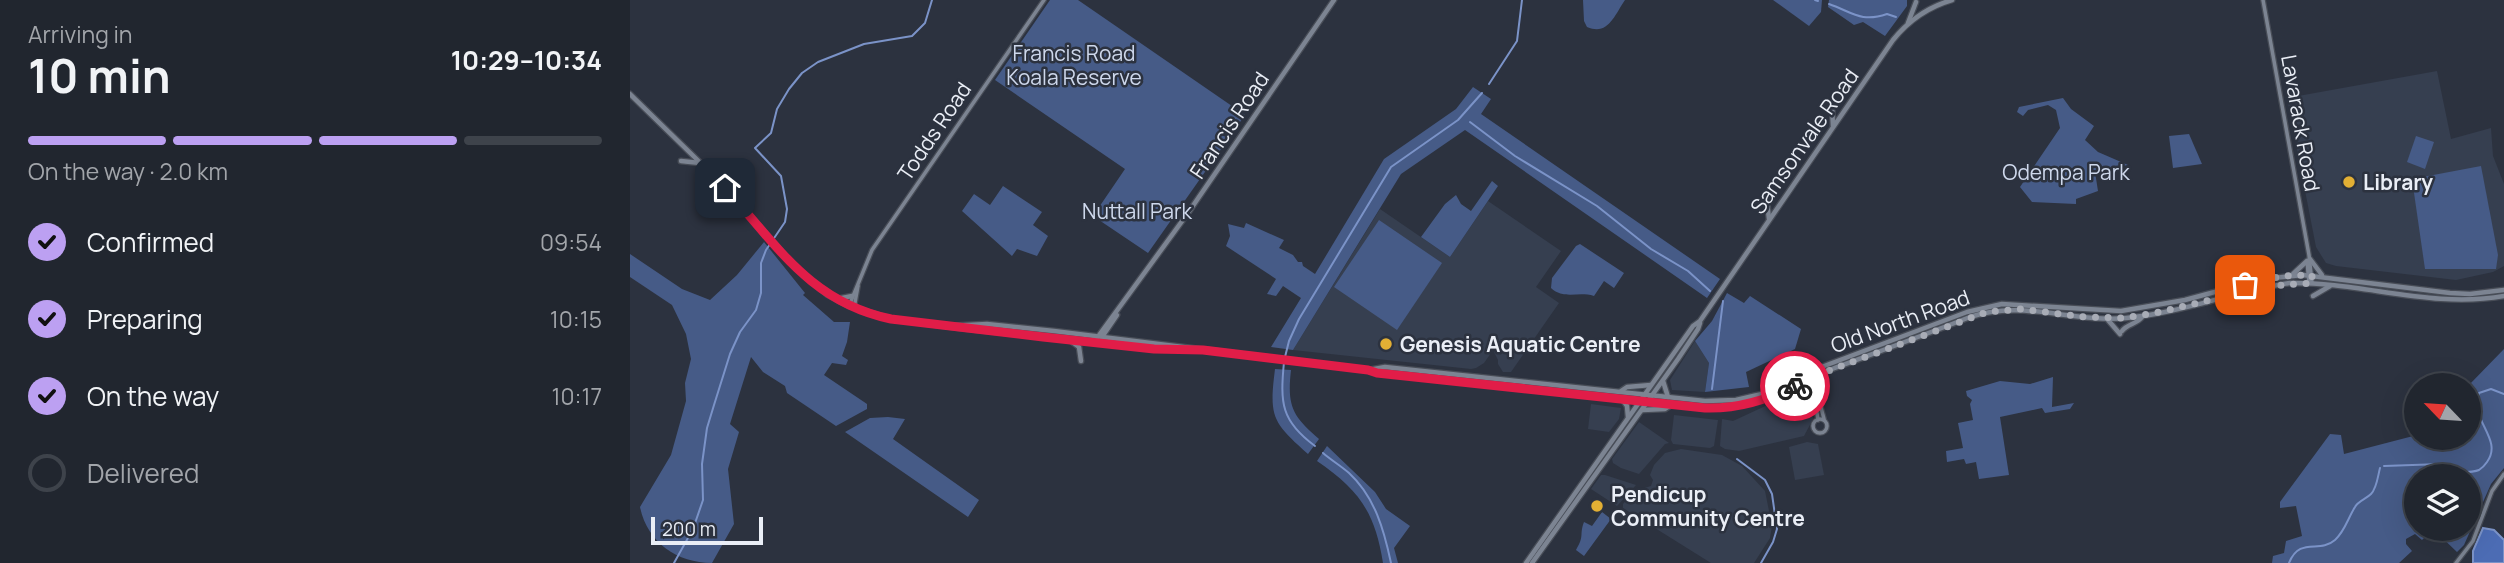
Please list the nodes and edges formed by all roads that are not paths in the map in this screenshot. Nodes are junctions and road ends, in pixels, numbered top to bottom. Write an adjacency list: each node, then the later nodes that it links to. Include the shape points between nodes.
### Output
1 (1044, 0): 19 (street, Todds Road, via 886,230)
2 (1334, 0): 26 (main road, Francis Road)
3 (1952, 0): 6 (main road, Samsonvale Road)
4 (2263, 0): 14 (street, Lavarack Road)
5 (1916, 2): 6 (main road)
6 (1908, 23): 9 (main road, Samsonvale Road)
7 (630, 94): 11 (main road)
8 (1832, 107): 9 (main road)
9 (1833, 127): 13 (main road, Samsonvale Road)
10 (681, 161): 11 (main road)
11 (701, 163): 25 (main road, via 808,280)
12 (1767, 202): 13 (main road)
13 (1769, 220): 30 (main road, Samsonvale Road)
14 (2309, 260): 15 (main road); 16 (street, Lavarack Road); 17 (main road)
15 (2293, 275): 16 (main road, Old North Road); 41 (main road, Old North Road, via 2121,311 1987,306)
16 (2310, 275): 17 (main road, Old North Road); 18 (street, Lavarack Road)
17 (2323, 276): 21 (main road, Old North Road, via 2450,293)
18 (2310, 283): 20 (main road, Old North Road); 28 (main road, Old North Road, via 2269,286)
19 (858, 284): 22 (street, Todds Road); 27 (street, Todds Road)
20 (2331, 285): 23 (main road); 24 (main road, Old North Road, via 2447,300)
21 (2504, 290)
22 (852, 296): 25 (main road); 27 (street, Todds Road)
23 (2313, 296)
24 (2504, 296)
25 (836, 299): 27 (main road)
26 (1124, 302): 31 (main road, Francis Road); 36 (main road, Francis Road)
27 (851, 307): 33 (main road, via 891,319)
28 (2142, 316): 29 (main road, Old North Road); 29 (main road, via 2121,332)
29 (2108, 319): 41 (main road, Old North Road, via 2021,309 1987,312)
30 (1700, 321): 42 (main road, Samsonvale Road); 43 (main road, Samsonvale Road)
31 (1112, 322): 35 (main road); 36 (main road, Francis Road)
32 (977, 324): 33 (main road); 34 (main road); 36 (main road)
33 (948, 326): 34 (main road)
34 (978, 330): 37 (main road)
35 (1115, 338): 36 (main road); 38 (main road)
36 (1098, 339): 37 (main road); 38 (main road, via 1154,349)
37 (1069, 340): 39 (main road, via 1079,347)
38 (1203, 350): 40 (main road)
39 (1082, 361)
40 (1368, 370): 44 (main road, via 1385,367); 48 (main road, Old North Road)
41 (1810, 375): 47 (main road, Old North Road, via 1736,401); 51 (main road, Old North Road, via 1766,399 1742,406); 54 (street); 55 (street)
42 (1663, 380): 46 (main road, Samsonvale Road); 47 (main road)
43 (1651, 386): 44 (main road); 45 (main road, Samsonvale Road)
44 (1620, 391): 45 (main road, Old North Road)
45 (1645, 394): 46 (main road, Old North Road); 49 (main road, Samsonvale Road)
46 (1652, 395): 47 (main road, Old North Road); 50 (main road, Samsonvale Road)
47 (1668, 397)
48 (1622, 399): 49 (main road, Old North Road); 53 (main road)
49 (1640, 401): 50 (main road, Old North Road); 53 (main road, Samsonvale Road)
50 (1647, 402): 51 (main road, Old North Road); 52 (main road, Samsonvale Road)
51 (1671, 405): 52 (main road)
52 (1641, 410): 58 (main road, Samsonvale Road)
53 (1628, 418): 57 (main road, Samsonvale Road)
54 (1824, 419): 55 (street); 55 (street, via 1827,425 1820,435 1815,430)
55 (1818, 420)
56 (2504, 474): 59 (street)
57 (1526, 563)
58 (1532, 563)
59 (2456, 563)

